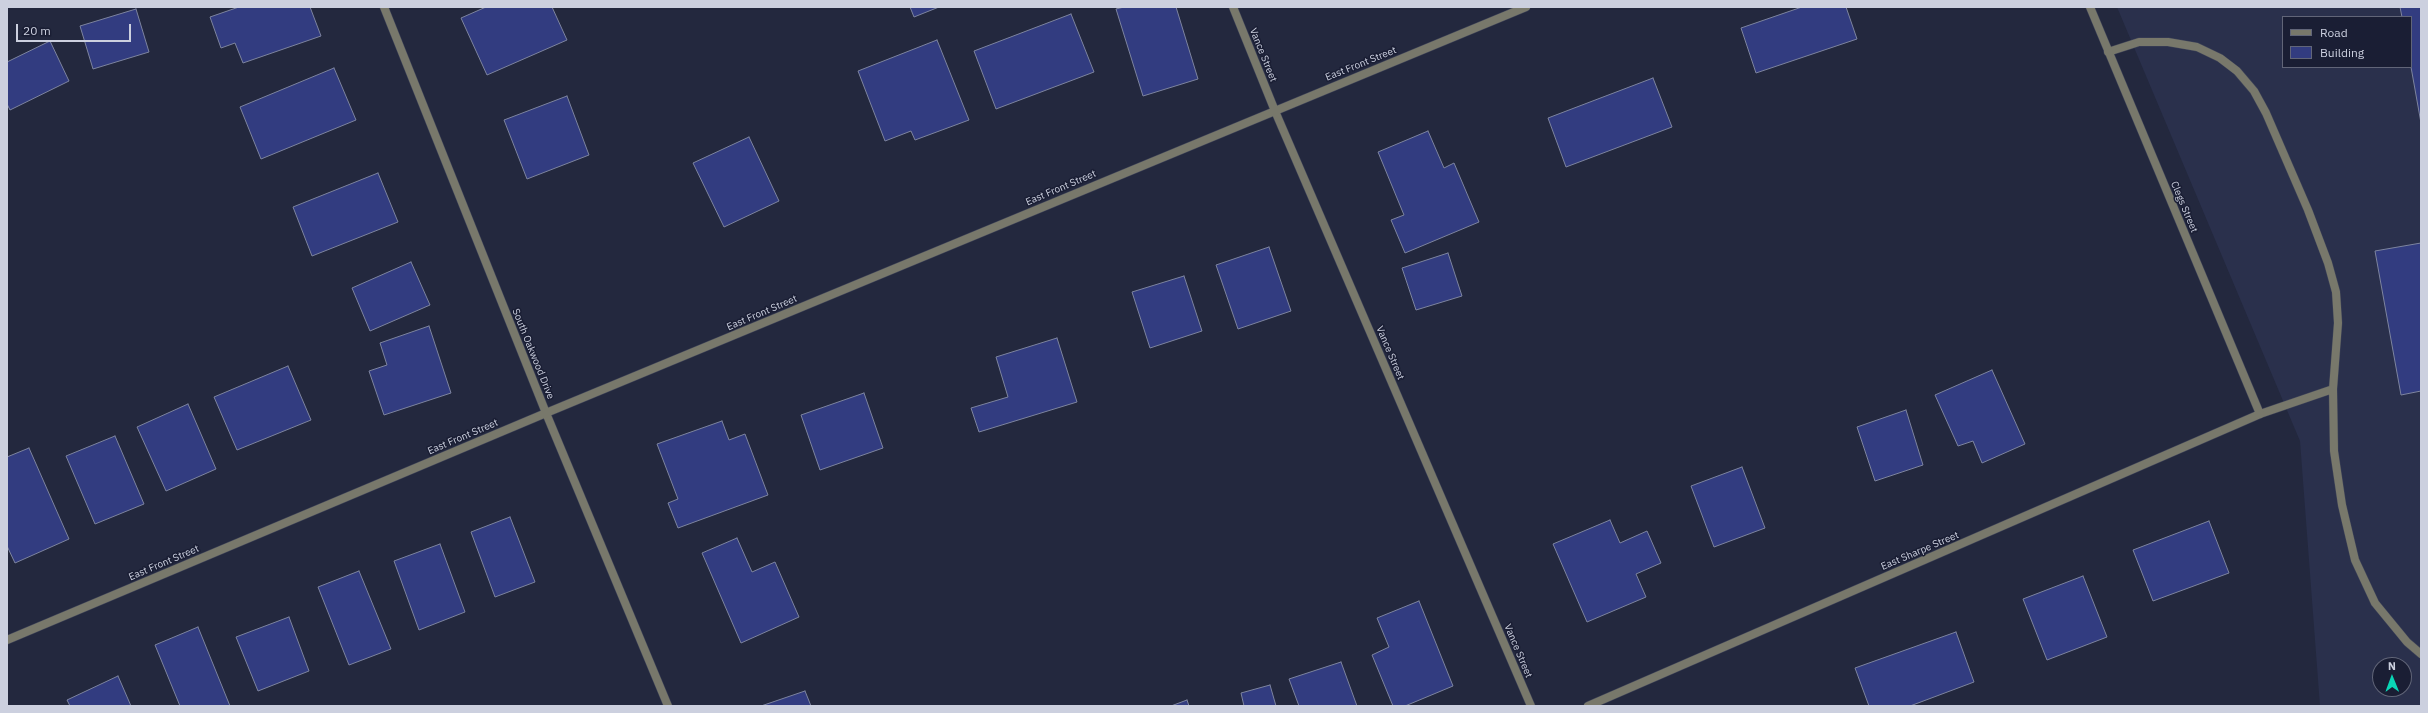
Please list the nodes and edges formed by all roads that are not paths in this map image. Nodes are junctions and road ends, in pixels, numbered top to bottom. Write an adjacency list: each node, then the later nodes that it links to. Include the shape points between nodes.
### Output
1 (384, 7): 8 (street, South Oakwood Drive)
2 (1233, 7): 6 (street, Vance Street)
3 (1526, 7): 6 (street, East Front Street)
4 (2090, 7): 5 (street, Clegs Street)
5 (2108, 52): 7 (street, via 2139,42 2168,42 2197,47 2220,58 2237,71 2254,91 2266,113 2328,263 2336,292 2338,323); 9 (street, Clegs Street)
6 (1275, 111): 8 (street, East Front Street); 13 (street, Vance Street)
7 (2333, 389): 9 (street, East Sharpe Street); 11 (street, via 2334,451 2342,505 2355,560 2375,603 2407,642)
8 (546, 413): 10 (street, East Front Street); 12 (street, South Oakwood Drive)
9 (2260, 414): 14 (street, East Sharpe Street)
10 (7, 640)
11 (2421, 654)
12 (668, 706)
13 (1531, 706)
14 (1588, 706)

